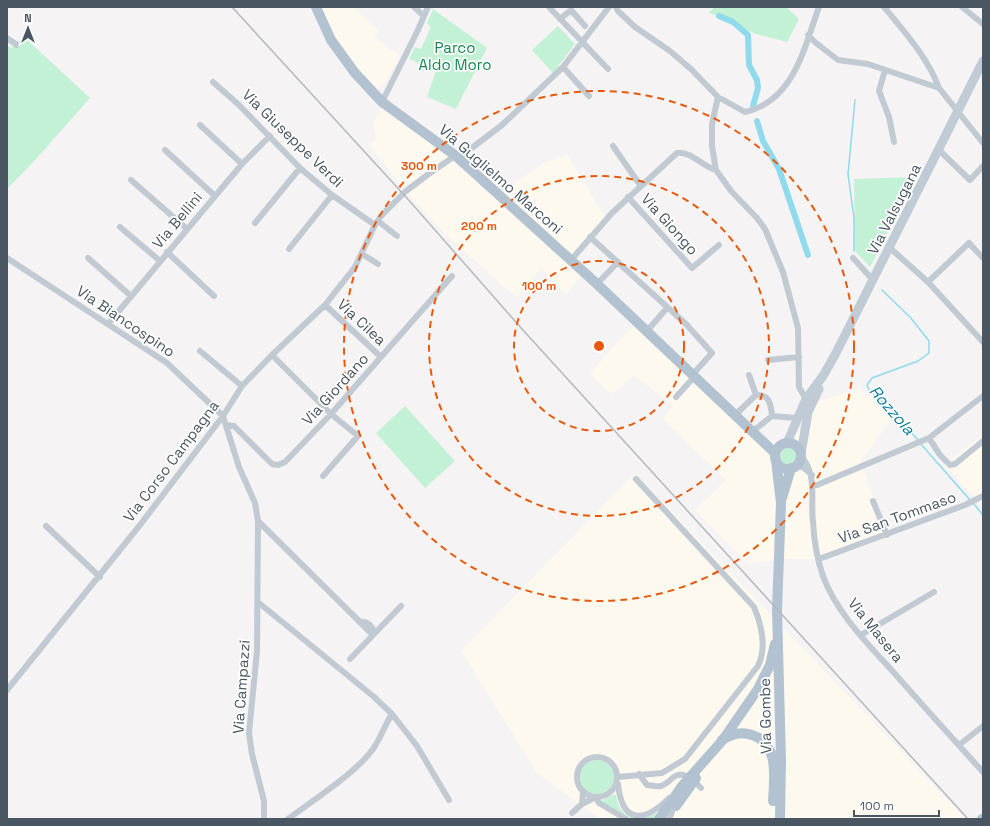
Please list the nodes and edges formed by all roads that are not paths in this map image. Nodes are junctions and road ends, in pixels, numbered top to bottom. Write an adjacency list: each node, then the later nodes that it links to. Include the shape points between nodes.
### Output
1 (316, 7): 26 (main road, Via Guglielmo Marconi, via 331,40)
2 (414, 7): 10 (street)
3 (428, 7): 10 (street)
4 (549, 7): 11 (street)
5 (609, 7): 16 (street, Via Corso Campagna)
6 (616, 7): 25 (street, via 635,27 686,65)
7 (819, 7): 14 (street)
8 (884, 7): 23 (street, via 911,41)
9 (962, 7): 12 (street)
10 (424, 16): 26 (street)
11 (560, 19): 13 (street, via 570,10); 16 (street)
12 (983, 24)
13 (585, 26)
14 (808, 35): 21 (street, via 838,60 868,64); 25 (street, via 803,53 786,86 769,103 745,112)
15 (7, 38): 17 (street)
16 (582, 42): 19 (street, Via Corso Campagna); 20 (street)
17 (17, 44)
18 (983, 61): 27 (main road, Via Valsugana)
19 (563, 67): 24 (street); 35 (street, Via Corso Campagna, via 502,125 464,154)
20 (608, 69)
21 (885, 70): 23 (street); 30 (street, via 879,91 889,117)
22 (213, 82): 29 (street, Via Giuseppe Verdi)
23 (939, 88): 27 (street)
24 (589, 96)
25 (718, 97): 39 (street, via 712,124)
26 (382, 102): 35 (main road, Via Guglielmo Marconi)
27 (958, 112): 31 (street); 34 (main road, Via Valsugana)
28 (200, 125): 36 (street)
29 (270, 136): 36 (street, Via Bellini); 38 (street, Via Giuseppe Verdi)
30 (894, 142)
31 (983, 143)
32 (613, 146): 41 (street)
33 (165, 150): 43 (street)
34 (939, 150): 37 (street, via 970,180); 52 (main road, Via Valsugana)
35 (456, 156): 46 (street, Via Corso Campagna, via 406,191); 60 (main road, Via Guglielmo Marconi)
36 (242, 164): 43 (street, Via Bellini)
37 (983, 166)
38 (300, 168): 42 (street, Via Giuseppe Verdi); 45 (street)
39 (716, 170): 41 (street, via 680,152); 78 (street, via 765,229 783,272 798,328)
40 (131, 180): 48 (street)
41 (640, 185): 44 (street)
42 (332, 195): 46 (street, Via Giuseppe Verdi); 53 (street)
43 (215, 196): 48 (street, Via Bellini)
44 (628, 197): 50 (street); 51 (street, Via Giongo, via 692,268)
45 (255, 223)
46 (376, 223): 49 (street); 55 (street, Via Corso Campagna)
47 (120, 227): 61 (street)
48 (188, 229): 54 (street, Via Bellini)
49 (396, 236)
50 (590, 236): 60 (street); 62 (street)
51 (719, 245)
52 (890, 248): 65 (main road, Via Valsugana); 66 (street)
53 (289, 249)
54 (168, 252): 61 (street, Via Bellini); 69 (street)
55 (362, 254): 63 (street); 70 (street, Via Corso Campagna)
56 (7, 258): 72 (street, Via Biancospino)
57 (88, 258): 68 (street)
58 (853, 258): 65 (street, Via Valsugana)
59 (983, 258): 66 (street, via 970,243)
60 (571, 260): 67 (main road, Via Guglielmo Marconi)
61 (160, 261): 68 (street, Via Bellini)
62 (618, 262): 67 (street); 71 (street)
63 (378, 264)
64 (452, 276): 77 (street, Via Giordano)
65 (873, 280): 82 (main road, Via Valsugana)
66 (928, 282): 74 (street)
67 (597, 284): 73 (main road, Via Guglielmo Marconi)
68 (131, 296): 72 (street, Via Bellini)
69 (214, 296)
70 (325, 305): 76 (street, Via Corso Campagna); 77 (street, Via Cilea)
71 (667, 308): 73 (street); 80 (street, via 686,324 712,353)
72 (108, 324): 91 (street, Via Biancospino, via 167,363)
73 (647, 331): 80 (main road, Via Guglielmo Marconi)
74 (983, 342)
75 (200, 351): 83 (street)
76 (272, 355): 83 (street, Via Corso Campagna); 88 (street)
77 (381, 357): 88 (street, Via Giordano)
78 (798, 358): 79 (street); 87 (street, via 799,387)
79 (768, 360)
80 (694, 375): 86 (street); 89 (main road, Via Guglielmo Marconi)
81 (749, 375): 84 (street)
82 (823, 376): 87 (main road, Via Valsugana); 90 (main road, Via Valsugana)
83 (242, 386): 91 (street, Via Corso Campagna)
84 (756, 395): 89 (street); 92 (street, via 766,396)
85 (983, 396): 96 (street)
86 (676, 397)
87 (806, 399): 90 (street, Via Valsugana); 93 (main road, Via Valsugana)
88 (331, 414): 94 (street, Via Giordano, via 285,462 278,465 272,464 234,426); 102 (street, via 358,436)
89 (736, 414): 95 (main road, Via Guglielmo Marconi)
90 (808, 414): 93 (street); 100 (main road, Via Valsugana)
91 (223, 416): 94 (street, Via Campazzi); 113 (street, Via Corso Campagna)
92 (772, 416): 93 (street); 95 (street)
93 (796, 421): 98 (main road, Via Valsugana)
94 (226, 426): 109 (street, Via Campazzi, via 239,467 255,503)
95 (754, 433): 98 (main road, Via Guglielmo Marconi, via 776,444); 99 (main road, Via Guglielmo Marconi); 103 (main road, Via Guglielmo Marconi, via 770,458)
96 (929, 438): 97 (street, via 950,465 955,464); 105 (street)
97 (983, 441)
98 (784, 444): 99 (main road); 100 (main road, Via Guglielmo Marconi, via 796,446)
99 (776, 457): 100 (main road, Via Guglielmo Marconi, via 782,467); 103 (main road, Via Guglielmo Marconi)
100 (797, 461): 101 (street); 101 (street, Via Masera, via 807,462); 108 (main road, Via Guglielmo Marconi)
101 (812, 475): 105 (street, Via Masera)
102 (323, 476)
103 (777, 478): 108 (main road, Via Guglielmo Marconi)
104 (636, 479): 131 (street, via 754,608 759,619 763,644 762,659 758,666 685,759 662,773)
105 (812, 485): 112 (street, Via Masera, via 812,521)
106 (983, 496): 111 (street, Via San Tommaso)
107 (873, 502): 111 (street)
108 (781, 504): 117 (main road, Via Guglielmo Marconi)
109 (258, 521): 115 (street, Via Campazzi); 119 (street, via 359,622 366,622 372,626)
110 (46, 526): 113 (street)
111 (887, 535): 112 (street, Via San Tommaso)
112 (819, 559): 120 (street, Via Masera, via 829,588)
113 (100, 577): 122 (street, Via Corso Campagna)
114 (934, 592): 120 (street)
115 (259, 603): 123 (street); 140 (street, Via Campazzi, via 255,684 249,733 264,801)
116 (401, 606): 119 (street)
117 (777, 613): 118 (main road, Via Gombe)
118 (778, 628): 126 (main road, via 770,665 764,679); 128 (main road, Via Gombe)
119 (375, 633): 121 (street)
120 (860, 636): 127 (street, Via Masera)
121 (350, 659)
122 (7, 690)
123 (392, 714): 136 (street, via 417,746); 141 (street, via 373,749 360,764)
124 (983, 726): 127 (street)
125 (744, 733): 126 (main road); 128 (main road, via 770,737); 144 (main road, via 764,740 771,750)
126 (722, 741): 129 (main road)
127 (959, 745): 130 (street, Via Masera)
128 (780, 752): 144 (main road, Via Gombe, via 781,781)
129 (703, 764): 133 (main road); 139 (main road)
130 (983, 772)
131 (638, 774): 132 (street); 133 (street, via 647,785 662,785 675,775)
132 (618, 779): 133 (street, via 619,797 623,806 637,815 648,814 657,809); 134 (street, via 617,770 609,760 598,757 587,759 580,766 577,777); 135 (street, via 612,792)
133 (683, 780): 143 (main road)
134 (583, 792): 135 (street); 137 (street)
135 (595, 798): 137 (street); 142 (street)
136 (449, 800)
137 (582, 804): 138 (street)
138 (572, 813)
139 (669, 817)
140 (264, 819)
141 (288, 819)
142 (626, 819)
143 (659, 819)
144 (777, 819)

